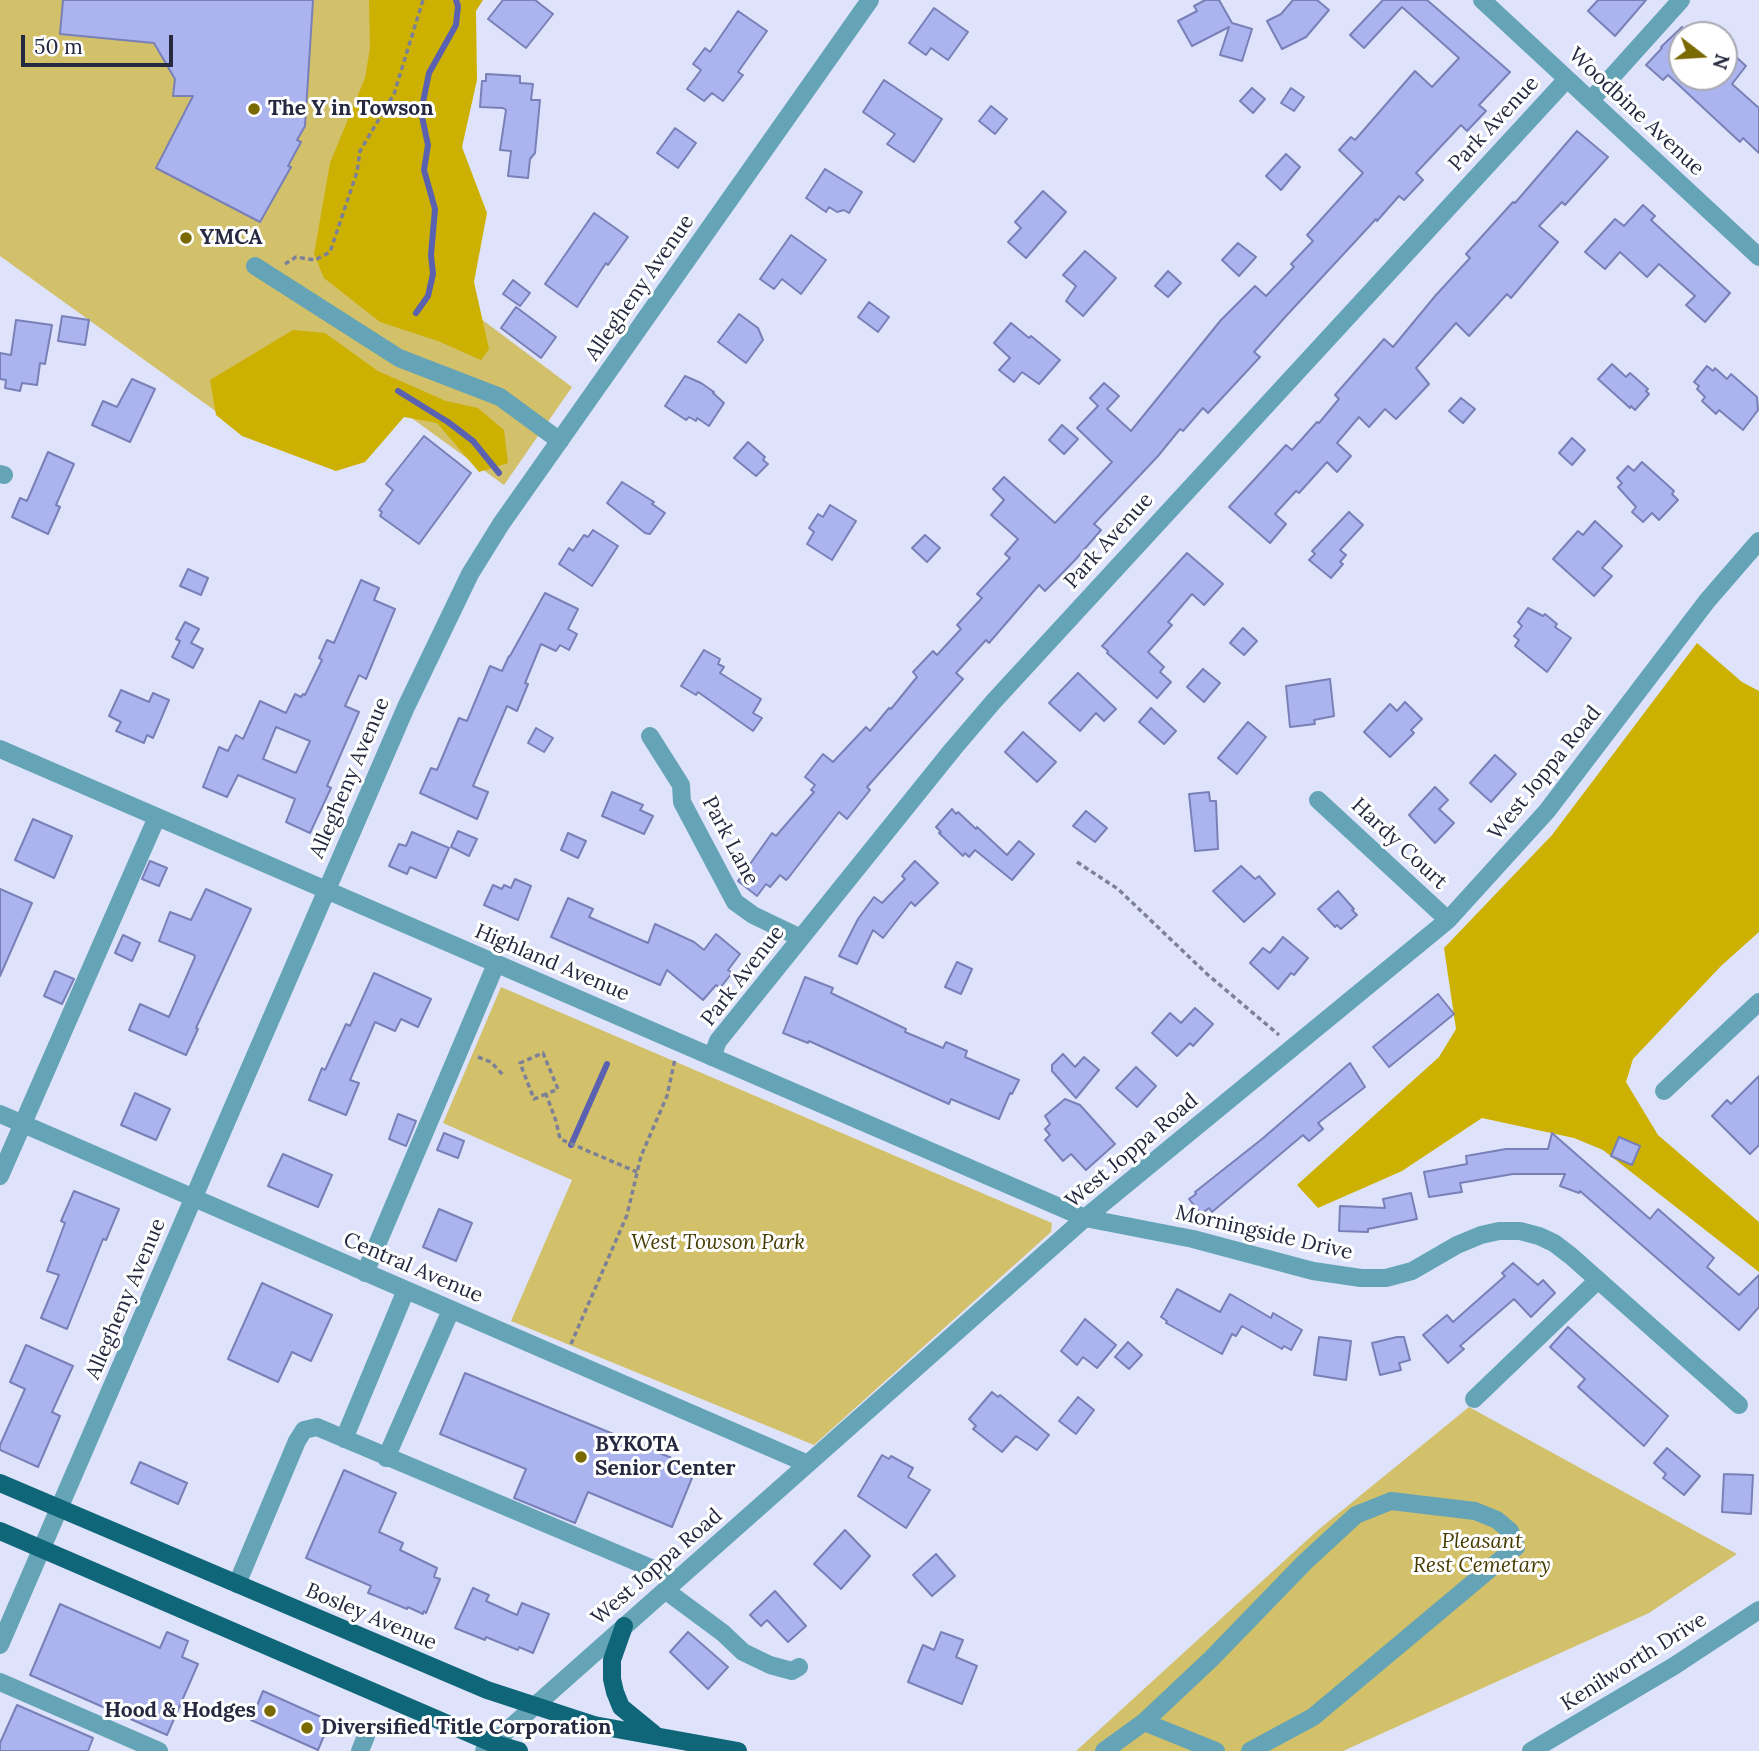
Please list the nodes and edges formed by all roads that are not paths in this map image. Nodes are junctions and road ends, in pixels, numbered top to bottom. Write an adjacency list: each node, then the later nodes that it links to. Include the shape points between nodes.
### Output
1 (870, 0): 8 (street, Allegheny Avenue)
2 (1482, 0): 4 (street, Woodbine Avenue)
3 (1681, 0): 5 (street)
4 (1567, 79): 5 (street, Woodbine Avenue); 16 (street, Park Avenue, via 994,701)
5 (1591, 100): 6 (street, Woodbine Avenue)
6 (1759, 257)
7 (255, 266): 8 (street, via 399,358 500,397)
8 (560, 441): 14 (street, Allegheny Avenue, via 484,548 452,607)
9 (1759, 541): 15 (street, West Joppa Road, via 1707,601 1547,811)
10 (650, 736): 16 (street, Park Lane, via 681,785 682,802 735,902)
11 (0, 749): 13 (street, Highland Avenue)
12 (1318, 800): 15 (street, Hardy Court)
13 (157, 817): 14 (street, Highland Avenue); 22 (street)
14 (326, 890): 17 (street, Highland Avenue); 24 (street, Allegheny Avenue)
15 (1448, 920): 25 (street, West Joppa Road)
16 (801, 938): 19 (street, Park Avenue, via 718,1041)
17 (496, 964): 19 (street, Highland Avenue); 26 (street)
18 (1759, 1002): 20 (street)
19 (712, 1057): 25 (street, Highland Avenue)
20 (1664, 1091)
21 (0, 1114): 22 (street, Central Avenue)
22 (22, 1124): 23 (street); 24 (street, Central Avenue)
23 (0, 1176)
24 (194, 1198): 26 (street, Central Avenue); 36 (street, Allegheny Avenue)
25 (1085, 1218): 27 (street, Morningside Drive, via 1361,1279 1412,1271 1481,1235 1520,1231 1554,1243); 34 (street, West Joppa Road)
26 (365, 1272): 28 (street, Central Avenue)
27 (1598, 1280): 30 (street); 31 (street, Morningside Drive)
28 (406, 1290): 29 (street, Central Avenue); 32 (street)
29 (451, 1310): 33 (street); 34 (street, Central Avenue)
30 (1474, 1399)
31 (1739, 1405)
32 (344, 1439): 33 (street); 39 (street, via 317,1427 304,1430)
33 (386, 1458): 40 (street)
34 (807, 1464): 40 (street, West Joppa Road)
35 (0, 1483): 36 (main road, Bosley Avenue)
36 (60, 1509): 38 (street, Allegheny Avenue); 39 (main road, Bosley Avenue)
37 (0, 1531): 38 (main road)
38 (43, 1549): 43 (street, Allegheny Avenue); 49 (main road)
39 (237, 1584): 46 (main road, Bosley Avenue)
40 (671, 1585): 42 (street, West Joppa Road); 44 (street, via 743,1652 792,1671)
41 (1759, 1610): 56 (street, Kenilworth Drive)
42 (624, 1626): 46 (street, West Joppa Road); 48 (main road, via 612,1660 615,1692 621,1707)
43 (0, 1645)
44 (799, 1667)
45 (0, 1682): 50 (street)
46 (533, 1706): 48 (main road, Bosley Avenue, via 594,1725); 49 (street, West Joppa Road)
47 (1144, 1722): 53 (street); 54 (street); 55 (street, via 1356,1515 1391,1501 1475,1510 1510,1531 1516,1547 1313,1717)
48 (657, 1736): 52 (main road, Bosley Avenue)
49 (488, 1747): 51 (main road)
50 (159, 1751)
51 (519, 1751)
52 (738, 1751)
53 (1104, 1751)
54 (1216, 1751)
55 (1250, 1751)
56 (1531, 1751)

